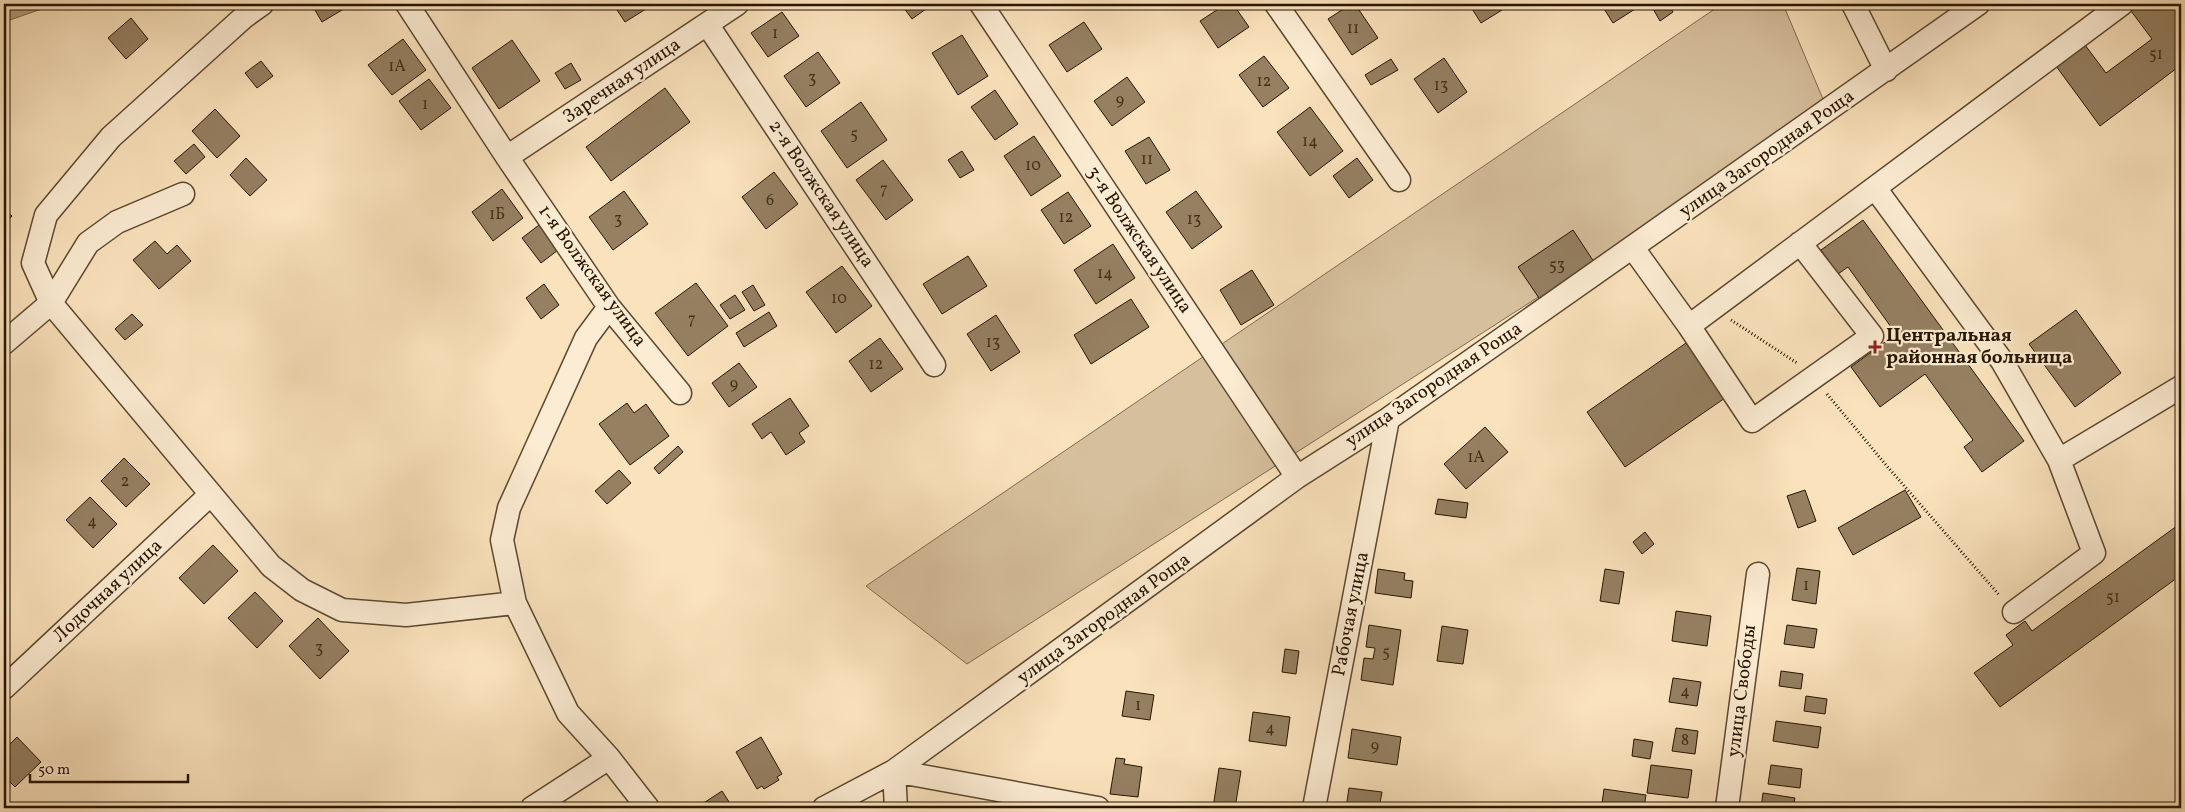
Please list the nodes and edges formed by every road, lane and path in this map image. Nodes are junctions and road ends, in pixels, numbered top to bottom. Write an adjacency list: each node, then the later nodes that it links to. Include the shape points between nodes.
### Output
1 (262, 4): 17 (street, via 111,137 46,215 33,263)
2 (407, 4): 11 (street, 1-я Волжская улица)
3 (737, 4): 9 (street, Заречная улица)
4 (982, 4): 28 (street, 3-я Волжская улица)
5 (1276, 4): 12 (street)
6 (1852, 4): 10 (street)
7 (1978, 4): 10 (street, улица Загородная Роща)
8 (2122, 4): 13 (street)
9 (707, 24): 11 (street, Заречная улица); 22 (street, 2-я Волжская улица)
10 (1886, 70): 16 (street, улица Загородная Роща)
11 (507, 157): 18 (street, 1-я Волжская улица)
12 (1398, 180)
13 (1875, 188): 15 (street); 27 (street, via 2002,361)
14 (183, 194): 17 (street, via 117,222 88,243)
15 (1800, 243): 19 (street); 23 (street, via 1872,336)
16 (1633, 248): 20 (street); 26 (street, улица Загородная Роща)
17 (51, 303): 21 (street); 29 (street)
18 (609, 307): 25 (street, 1-я Волжская улица); 31 (street, via 586,338 509,508 502,540)
19 (1713, 308): 20 (street); 23 (path)
20 (1689, 326): 23 (street, via 1752,420)
21 (4, 343)
22 (934, 365)
23 (1813, 377): 32 (path)
24 (2181, 387): 27 (street)
25 (680, 393)
26 (1388, 419): 28 (street, улица Загородная Роща); 41 (street, Рабочая улица)
27 (2058, 460): 32 (street, via 2094,554)
28 (1297, 477): 35 (street, улица Загородная Роща)
29 (211, 494): 31 (street, via 271,566 302,590 342,610 406,615); 33 (street, Лодочная улица)
30 (1758, 574): 42 (street, улица Свободы)
31 (515, 603): 34 (street, via 568,713)
32 (2014, 612)
33 (4, 688)
34 (609, 758): 36 (street); 37 (street)
35 (894, 771): 38 (street, улица Загородная Роща); 39 (street); 40 (street)
36 (532, 808)
37 (648, 808)
38 (824, 808)
39 (896, 808)
40 (1098, 808)
41 (1314, 808)
42 (1727, 808)

